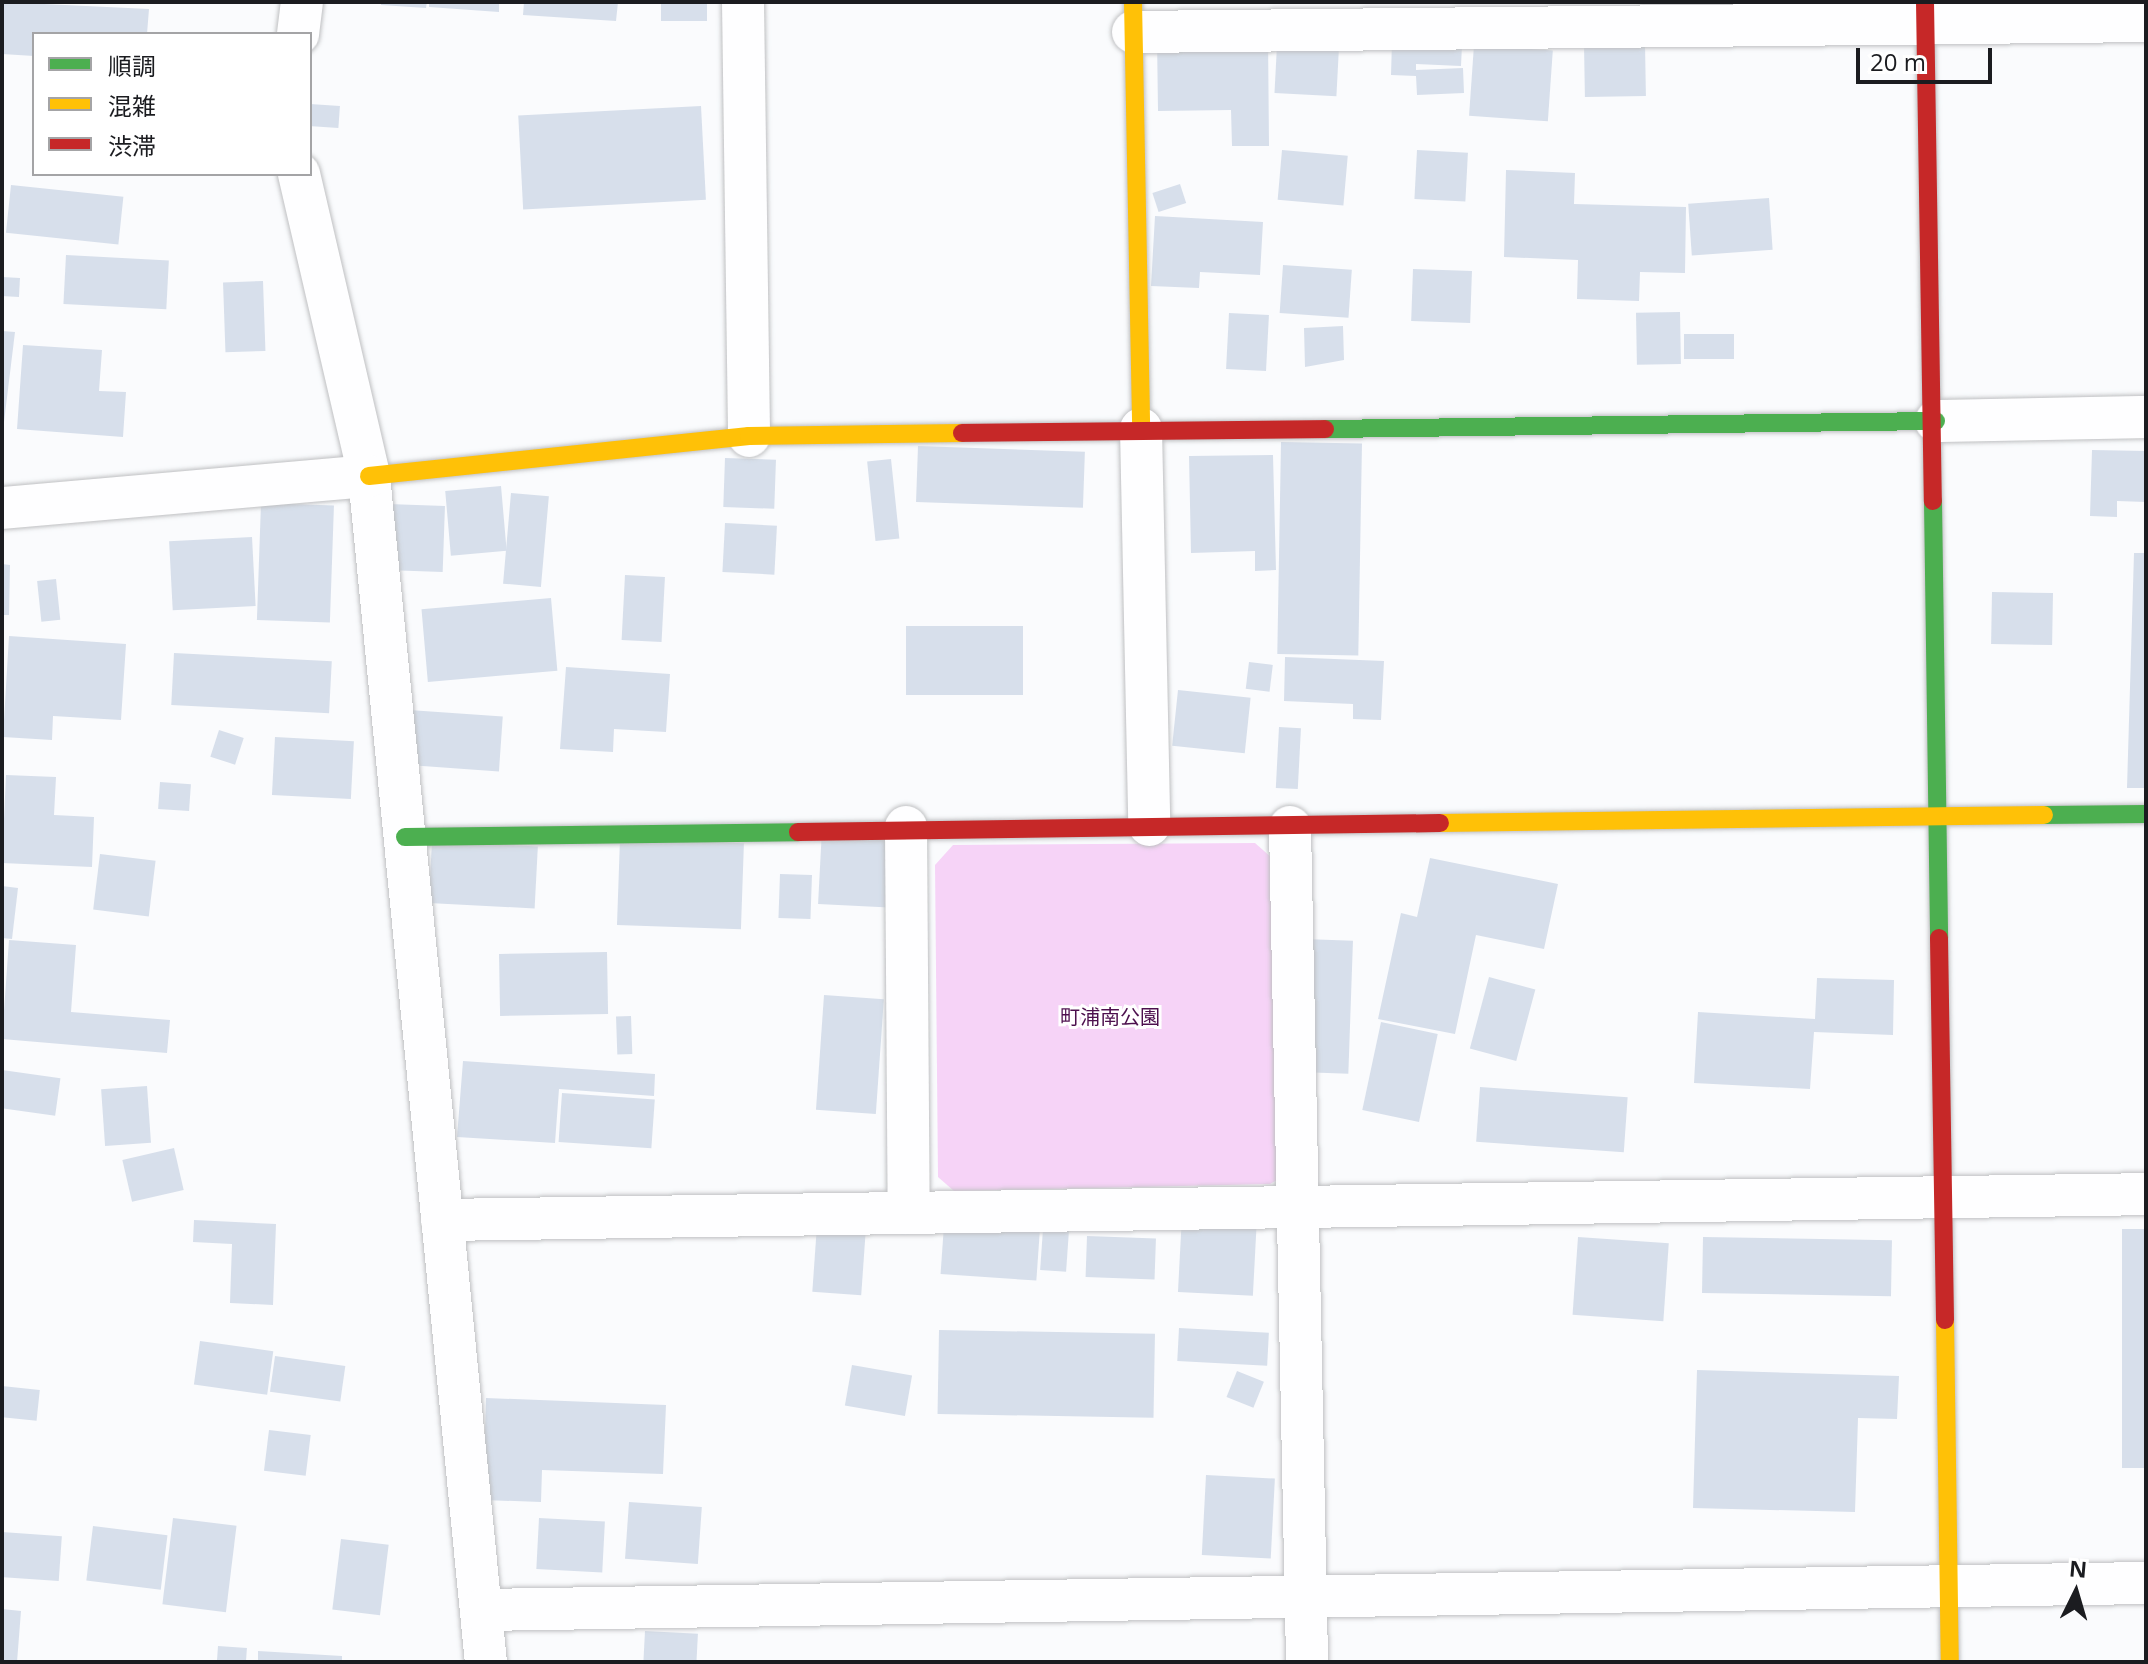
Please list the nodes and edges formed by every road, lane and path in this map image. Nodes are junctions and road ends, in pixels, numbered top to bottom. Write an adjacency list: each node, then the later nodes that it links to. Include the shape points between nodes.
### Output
1 (302, 2): 6 (street)
2 (743, 2): 11 (street)
3 (1925, 13): 4 (street); 5 (street); 9 (street)
4 (1133, 17): 10 (street)
5 (2146, 21)
6 (298, 32)
7 (299, 176): 12 (street)
8 (2146, 417): 9 (street)
9 (1936, 421): 10 (street); 15 (street)
10 (1141, 429): 11 (street); 16 (street)
11 (749, 436): 12 (street)
12 (369, 476): 13 (street); 19 (street)
13 (2, 508)
14 (2146, 814): 15 (street)
15 (1938, 816): 18 (street); 21 (street)
16 (1149, 825): 17 (street); 18 (street)
17 (906, 827): 19 (street); 23 (street)
18 (1290, 827): 22 (street)
19 (405, 837): 24 (street)
20 (2146, 1194): 21 (street)
21 (1944, 1195): 22 (street); 26 (street)
22 (1298, 1212): 23 (street); 27 (street)
23 (909, 1213): 24 (street)
24 (442, 1220): 28 (street)
25 (2146, 1583): 26 (street)
26 (1950, 1585): 27 (street); 31 (street)
27 (1308, 1598): 28 (street); 30 (street)
28 (482, 1610): 29 (street)
29 (486, 1662)
30 (1307, 1662)
31 (1950, 1662)

